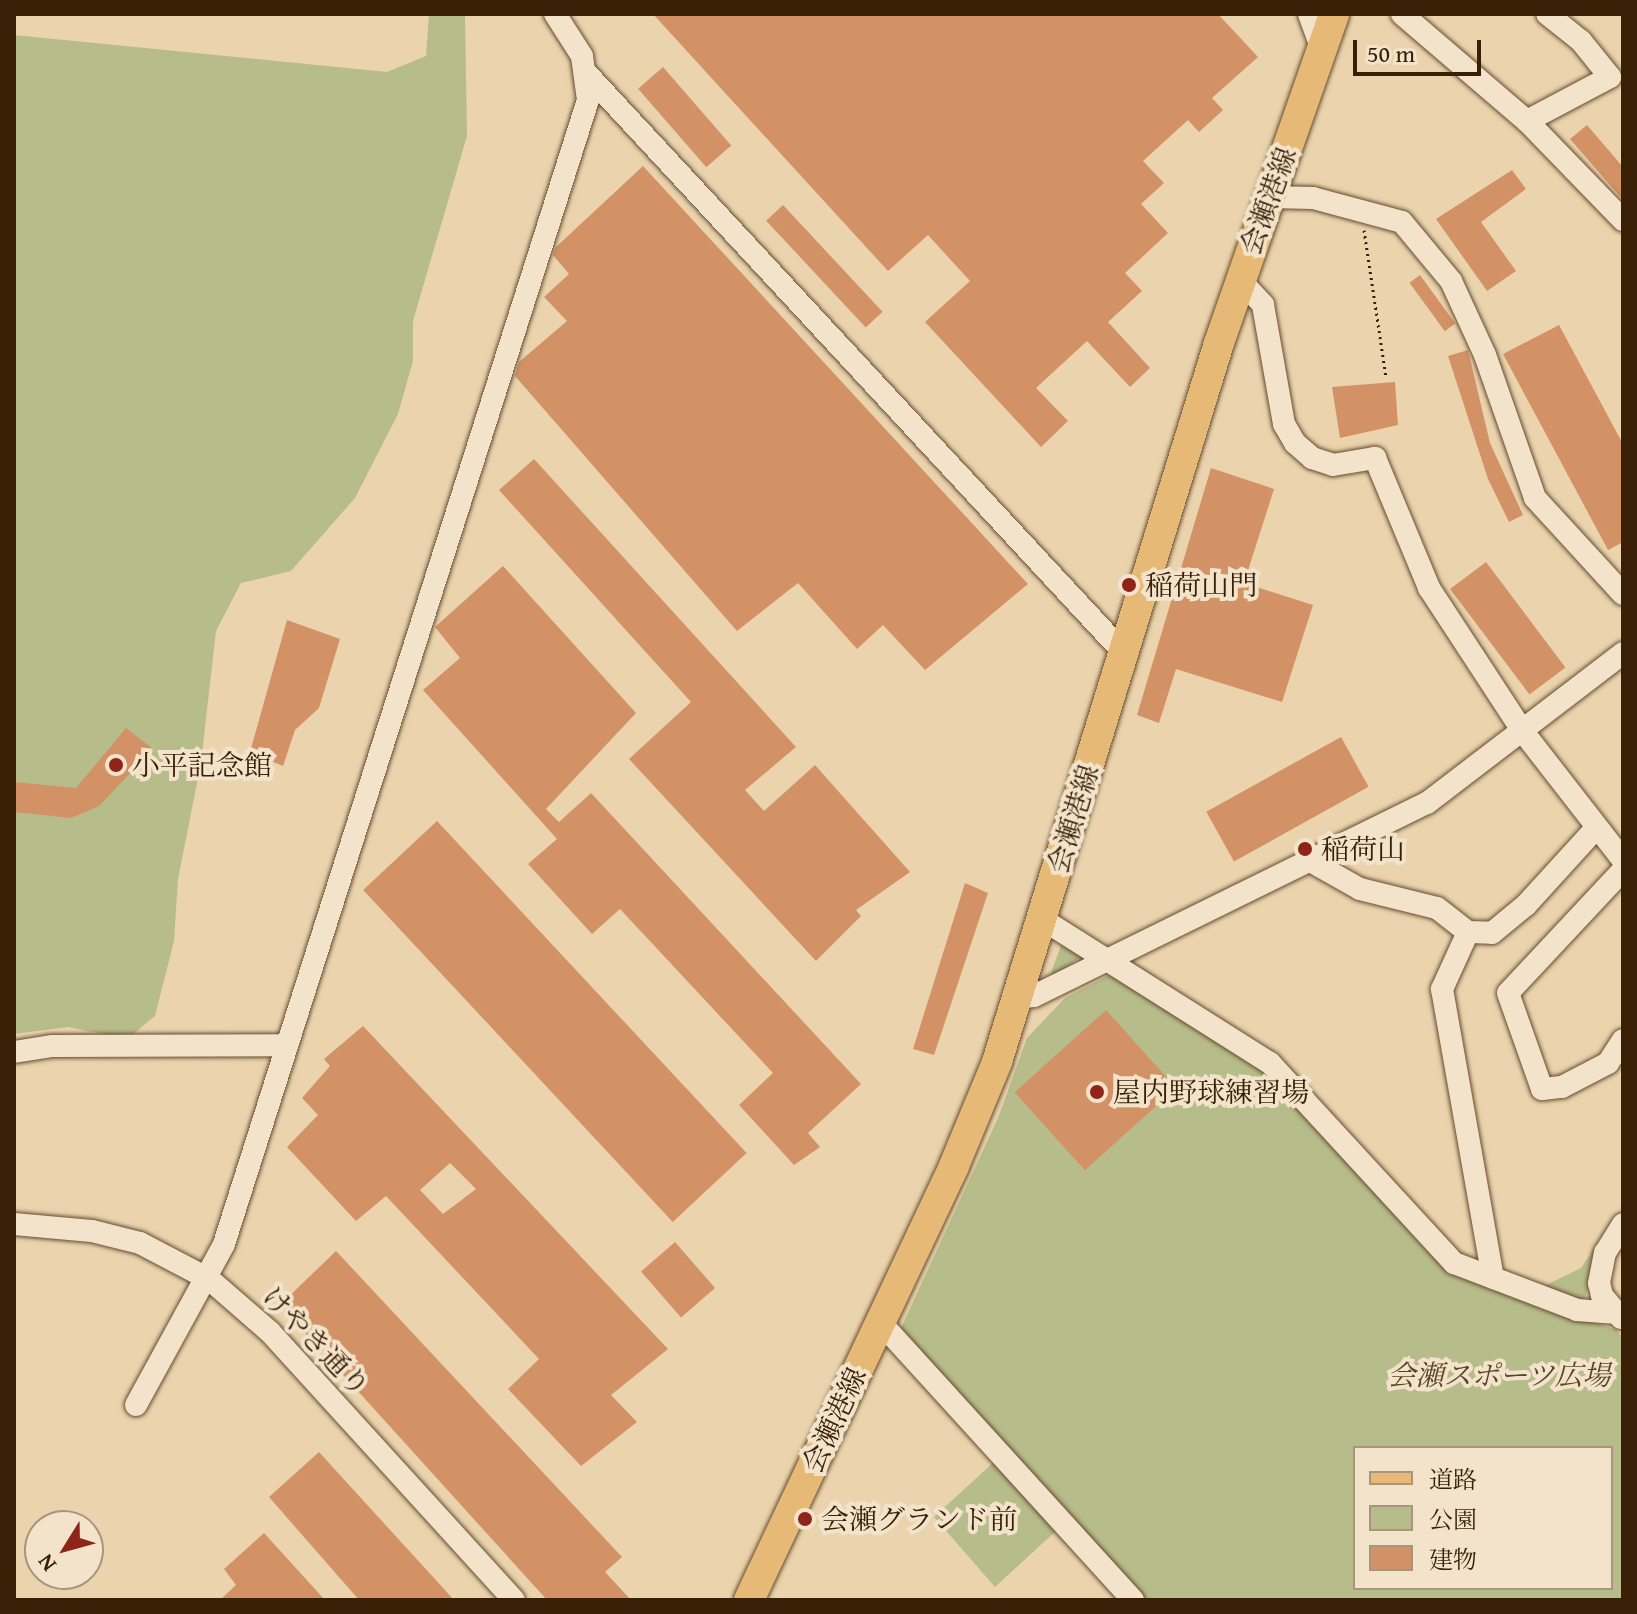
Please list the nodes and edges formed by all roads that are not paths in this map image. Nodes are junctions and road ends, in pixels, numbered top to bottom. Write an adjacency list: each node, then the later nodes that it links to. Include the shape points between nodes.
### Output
1 (555, 14): 7 (street, via 582,56)
2 (1309, 14): 6 (street)
3 (1334, 14): 6 (main road, 会瀬港線)
4 (1402, 14): 8 (street)
5 (1547, 14): 8 (street, via 1581,41 1610,77)
6 (1322, 50): 9 (main road, 会瀬港線)
7 (587, 74): 13 (street); 25 (street, via 588,100)
8 (1527, 121): 10 (street)
9 (1269, 197): 11 (main road, 会瀬港線); 12 (street, via 1313,198 1402,222 1451,281 1485,355 1535,498)
10 (1623, 220)
11 (1240, 280): 13 (main road, 会瀬港線); 15 (street, via 1263,305 1284,424 1295,443 1312,458 1333,465 1375,458 1429,588)
12 (1623, 594)
13 (1124, 653): 20 (main road, 会瀬港線)
14 (1623, 653): 15 (street)
15 (1524, 733): 16 (street); 18 (street, via 1458,785)
16 (1597, 827): 17 (street); 21 (street, via 1492,933)
17 (1623, 860)
18 (1312, 862): 21 (street, via 1360,889 1437,908); 22 (street)
19 (1623, 870): 24 (street, via 1508,993 1542,1089 1562,1087 1608,1063)
20 (1042, 919): 22 (street); 23 (main road, 会瀬港線)
21 (1468, 932): 29 (street, via 1442,989)
22 (1110, 959): 23 (street, via 1034,996); 29 (street, via 1270,1063 1454,1263)
23 (1017, 998): 32 (main road, 会瀬港線, via 980,1107)
24 (1623, 1040)
25 (284, 1045): 26 (street, via 53,1046); 30 (street)
26 (14, 1052)
27 (14, 1224): 30 (street, けやき通り, via 92,1231 140,1243)
28 (1623, 1224): 31 (street, via 1605,1253 1599,1283)
29 (1493, 1278): 31 (street, via 1577,1310)
30 (209, 1279): 33 (street); 34 (street, けやき通り, via 270,1332)
31 (1620, 1316)
32 (880, 1322): 35 (main road, 会瀬港線); 36 (street)
33 (136, 1405)
34 (514, 1600)
35 (749, 1600)
36 (1133, 1600)

